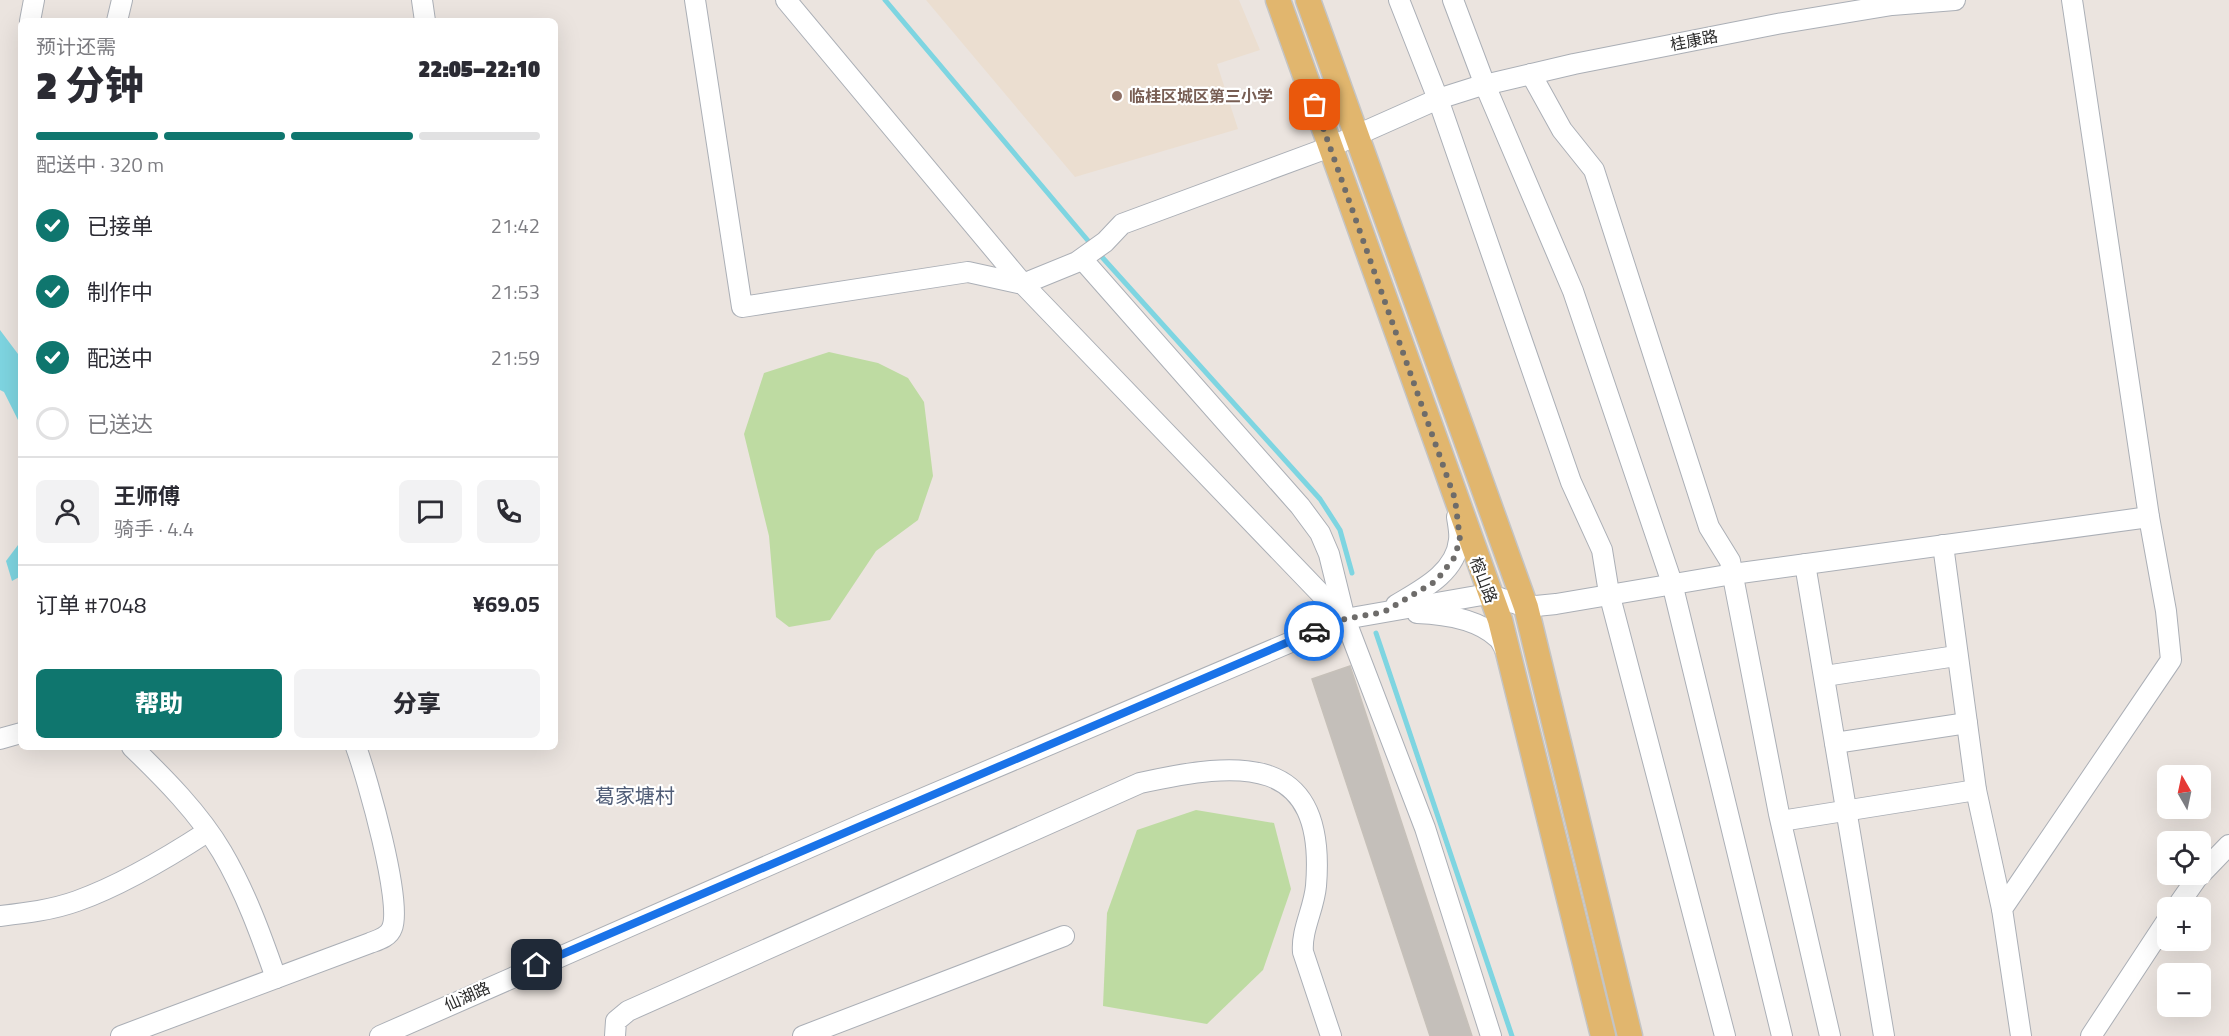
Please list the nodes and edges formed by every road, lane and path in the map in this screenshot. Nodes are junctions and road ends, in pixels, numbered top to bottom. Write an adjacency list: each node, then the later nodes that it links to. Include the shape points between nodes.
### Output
1 (34, 0): 12 (street)
2 (122, 0): 13 (street)
3 (422, 0): 14 (street)
4 (695, 0): 21 (street, via 742,308 968,272)
5 (786, 0): 21 (street)
6 (1278, 0): 19 (main road, 榕山路)
7 (1308, 0): 18 (main road, 榕山路)
8 (1399, 0): 17 (street)
9 (1454, 0): 16 (street)
10 (1955, 0): 15 (street, 桂康路, via 1892,5 1777,24)
11 (2072, 0): 23 (street)
12 (31, 18)
13 (118, 18)
14 (425, 18)
15 (1532, 74): 16 (street, 桂康路); 27 (street, via 1562,130 1594,170 1709,527 1730,561)
16 (1485, 85): 17 (street, 桂康路); 28 (street, via 1573,291)
17 (1438, 99): 18 (street, 桂康路); 29 (street, via 1571,482 1602,550)
18 (1357, 135): 19 (street, 桂康路); 26 (main road, 榕山路)
19 (1330, 147): 20 (street, 桂康路, via 1122,224); 22 (main road, 榕山路)
20 (1082, 259): 21 (street, 桂康路); 34 (street, via 1311,520 1329,554)
21 (1023, 284): 34 (street)
22 (1455, 499): 30 (main road, 榕山路); 33 (street, via 1460,540 1454,558 1436,581)
23 (2149, 517): 24 (street); 51 (street, via 2171,660)
24 (1943, 545): 25 (street); 37 (street)
25 (1805, 564): 27 (street); 38 (street)
26 (1514, 572): 31 (street, via 1532,593); 32 (main road, 榕山路)
27 (1733, 574): 28 (street); 47 (street)
28 (1672, 583): 29 (street); 65 (street)
29 (1609, 593): 31 (street); 64 (street)
30 (1488, 594): 32 (street); 33 (street, 仙湖路); 36 (main road, 榕山路, via 1500,620)
31 (1556, 604): 32 (street); 35 (street)
32 (1526, 608): 35 (main road, 榕山路)
33 (1384, 612): 34 (street, 仙湖路); 36 (street, via 1436,614 1471,623 1498,638)
34 (1345, 619): 57 (street, 仙湖路, via 865,822); 61 (street, via 1425,828)
35 (1533, 635): 63 (main road, 榕山路)
36 (1509, 656): 62 (main road, 榕山路)
37 (1956, 656): 38 (street); 39 (street)
38 (1825, 676): 42 (street)
39 (1967, 723): 42 (street); 45 (street)
40 (18, 734): 41 (street)
41 (0, 738)
42 (1835, 742): 46 (street)
43 (135, 750): 48 (street)
44 (357, 750): 55 (street, via 375,808 394,904 393,927 382,938)
45 (1976, 790): 46 (street); 51 (street)
46 (1846, 810): 47 (street); 67 (street)
47 (1780, 821): 66 (street)
48 (207, 832): 52 (street, via 76,902); 55 (street, via 244,895)
49 (2229, 845): 50 (street)
50 (2184, 897)
51 (2002, 909): 68 (street)
52 (0, 916)
53 (1064, 936): 59 (street)
54 (2157, 936): 69 (street)
55 (276, 978): 56 (street)
56 (121, 1036)
57 (380, 1036)
58 (615, 1036): 60 (street, via 616,1021 628,1011 1140,783 1180,774 1233,770 1261,773 1284,782 1299,793 1307,808 1317,859 1313,909 1302,942 1303,952)
59 (803, 1036)
60 (1331, 1036)
61 (1491, 1036)
62 (1603, 1036)
63 (1630, 1036)
64 (1725, 1036)
65 (1782, 1036)
66 (1830, 1036)
67 (1884, 1036)
68 (2021, 1036)
69 (2091, 1036)

